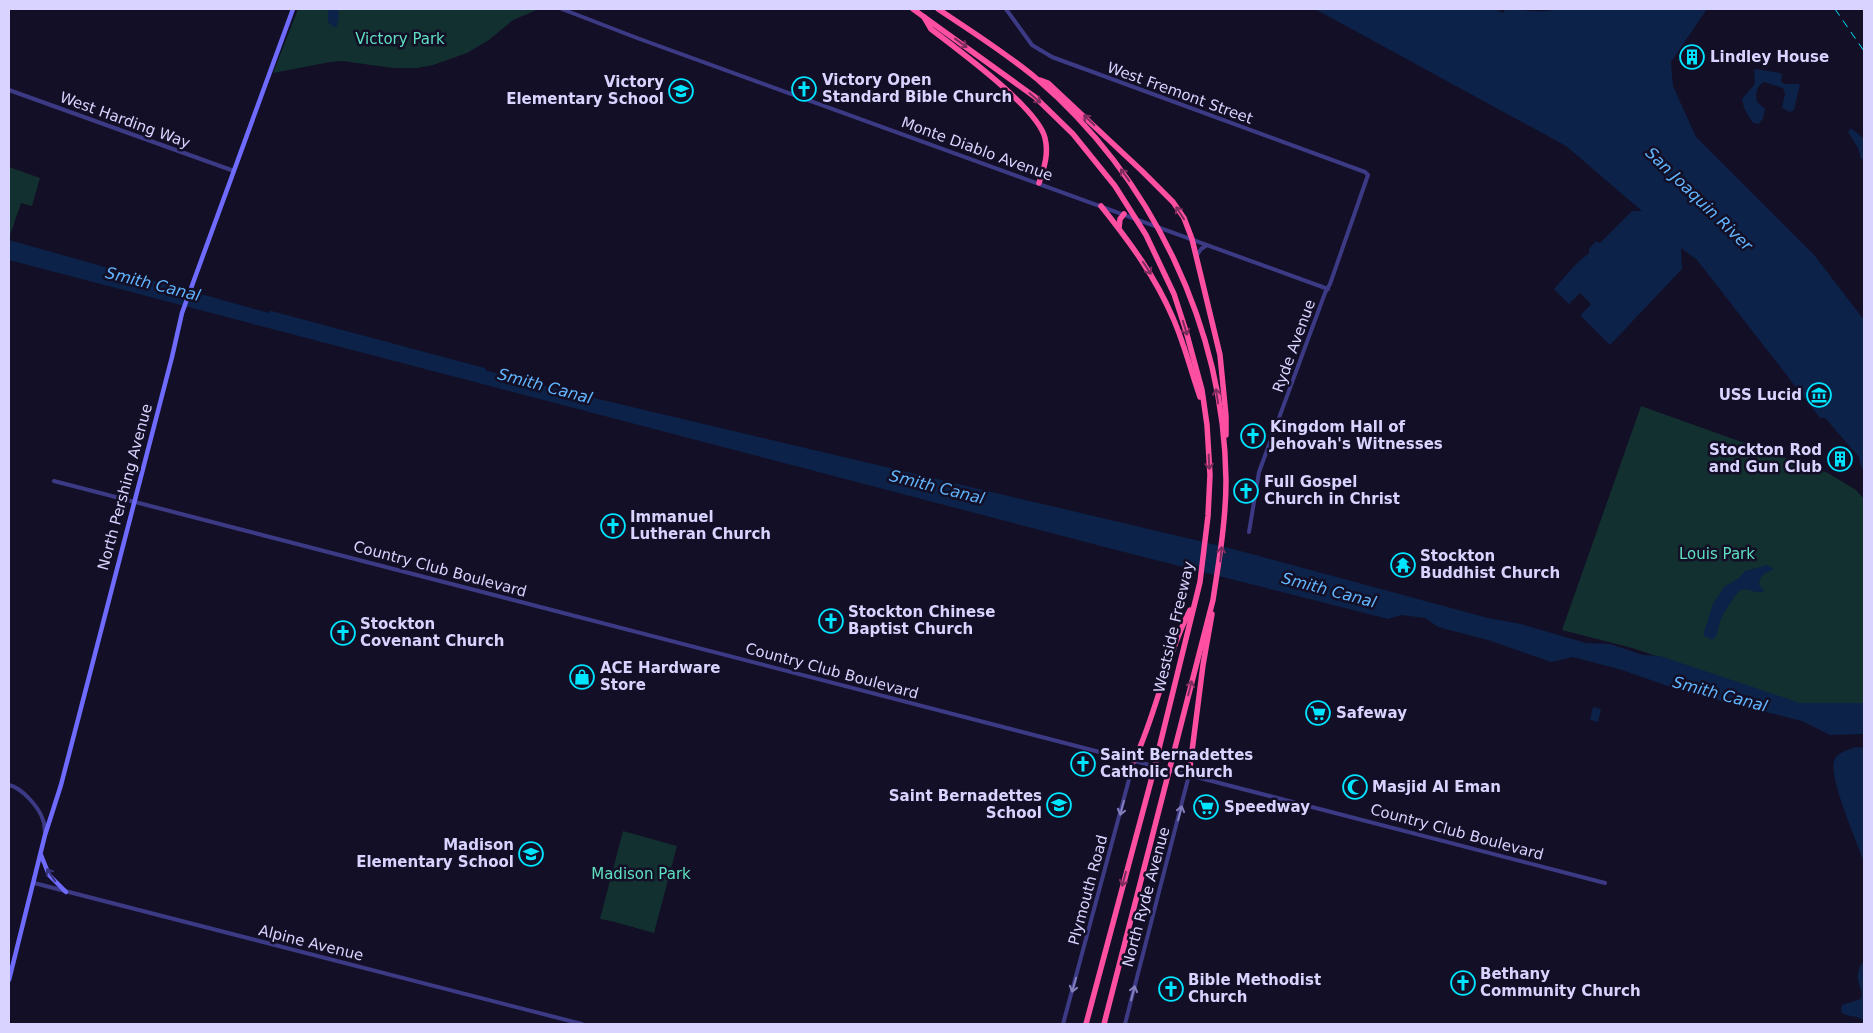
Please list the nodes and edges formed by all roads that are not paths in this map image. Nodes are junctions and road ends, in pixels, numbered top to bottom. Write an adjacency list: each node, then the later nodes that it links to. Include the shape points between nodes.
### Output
1 (293, 9): 9 (main road, North Pershing Avenue)
2 (562, 9): 11 (street, Monte Diablo Avenue)
3 (913, 9): 6 (highway, Westside Freeway)
4 (938, 9): 7 (highway, Westside Freeway)
5 (1006, 9): 10 (street, West Fremont Street, via 1032,45 1052,57)
6 (923, 16): 11 (highway, via 931,29 1022,104 1043,131 1047,152); 19 (highway, Westside Freeway, one-way to 19, via 1035,97 1073,134 1130,206 1182,316 1199,377)
7 (1037, 78): 15 (highway, one-way to 7, via 1173,202 1079,111 1048,83); 20 (highway, Westside Freeway, one-way to 7, via 1218,398 1209,355 1193,304 1165,240 1106,150)
8 (9, 90): 9 (street, West Harding Way)
9 (234, 172): 22 (main road, North Pershing Avenue, via 184,307)
10 (1365, 172): 18 (street, Ryde Avenue, via 1369,176)
11 (1039, 183): 12 (street, Monte Diablo Avenue)
12 (1101, 206): 13 (street, Monte Diablo Avenue); 14 (highway)
13 (1124, 214): 14 (highway); 15 (street, Monte Diablo Avenue)
14 (1119, 228): 19 (highway, one-way to 19, via 1153,278 1171,313)
15 (1192, 239): 16 (street, Monte Diablo Avenue); 17 (highway)
16 (1207, 245): 17 (street); 18 (street, Monte Diablo Avenue)
17 (1196, 258): 20 (highway, via 1223,377)
18 (1328, 289): 23 (street, Ryde Avenue, via 1259,472)
19 (1205, 414): 25 (highway, Westside Freeway, one-way to 25, via 1210,475 1208,516)
20 (1225, 462): 24 (highway, Westside Freeway, one-way to 20, via 1221,554)
21 (54, 481): 22 (street, Country Club Boulevard)
22 (134, 501): 26 (street, Country Club Boulevard); 29 (main road, North Pershing Avenue, via 61,785)
23 (1249, 532)
24 (1213, 600): 27 (highway); 38 (highway, Westside Freeway, one-way to 24)
25 (1195, 601): 26 (highway, via 1182,627); 37 (highway, Westside Freeway, one-way to 37)
26 (1134, 761): 27 (street, Country Club Boulevard); 36 (street, Plymouth Road, one-way to 36)
27 (1189, 775): 32 (street, Country Club Boulevard); 39 (street, North Ryde Avenue, one-way to 27)
28 (9, 785): 29 (street, via 15,786 38,810)
29 (45, 835): 30 (main road, North Pershing Avenue)
30 (41, 854): 31 (main road, North Pershing Avenue); 33 (main road, one-way to 30, via 50,875)
31 (34, 883): 33 (street, Alpine Avenue); 34 (main road, North Pershing Avenue)
32 (1605, 883)
33 (66, 892): 35 (street, Alpine Avenue)
34 (9, 980)
35 (582, 1024)
36 (1063, 1024)
37 (1086, 1024)
38 (1104, 1024)
39 (1124, 1024)

